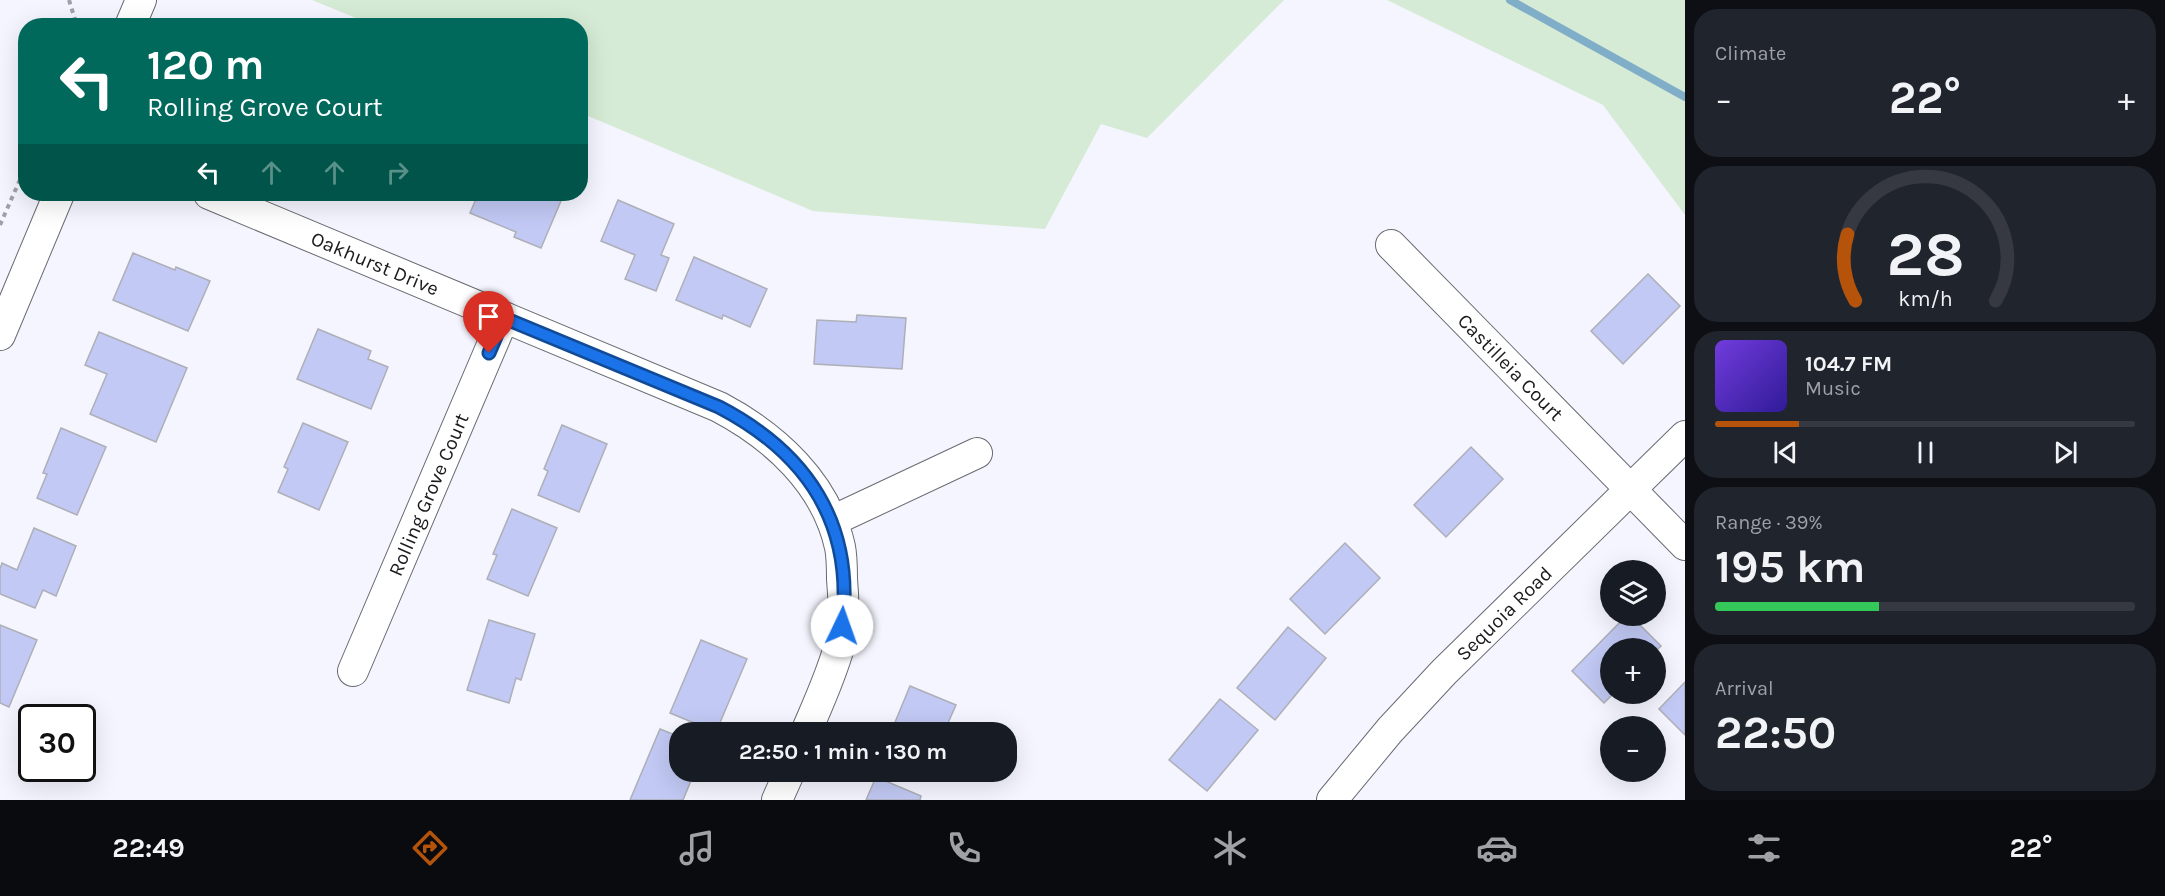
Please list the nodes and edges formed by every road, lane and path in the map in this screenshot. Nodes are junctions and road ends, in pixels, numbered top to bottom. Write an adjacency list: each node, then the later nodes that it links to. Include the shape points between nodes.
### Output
1 (69, 0): 3 (path)
2 (141, 0): 4 (street)
3 (76, 18)
4 (133, 18)
5 (18, 184): 8 (path)
6 (56, 201): 11 (street)
7 (225, 201): 10 (street, Oakhurst Drive)
8 (0, 225)
9 (1390, 245): 14 (street, Castilleia Court)
10 (504, 318): 15 (street, Oakhurst Drive, via 719,407 744,421 796,464); 17 (street, Rolling Grove Court)
11 (0, 335)
12 (1685, 436): 14 (street, Sequoia Road)
13 (977, 453): 15 (street)
14 (1630, 489): 16 (street, Castilleia Court); 21 (street, Sequoia Road, via 1444,672)
15 (832, 521): 18 (street, Oakhurst Drive, via 840,548 844,606 839,646)
16 (1685, 545)
17 (353, 671)
18 (810, 722)
19 (785, 782): 20 (street)
20 (777, 800)
21 (1332, 800)

